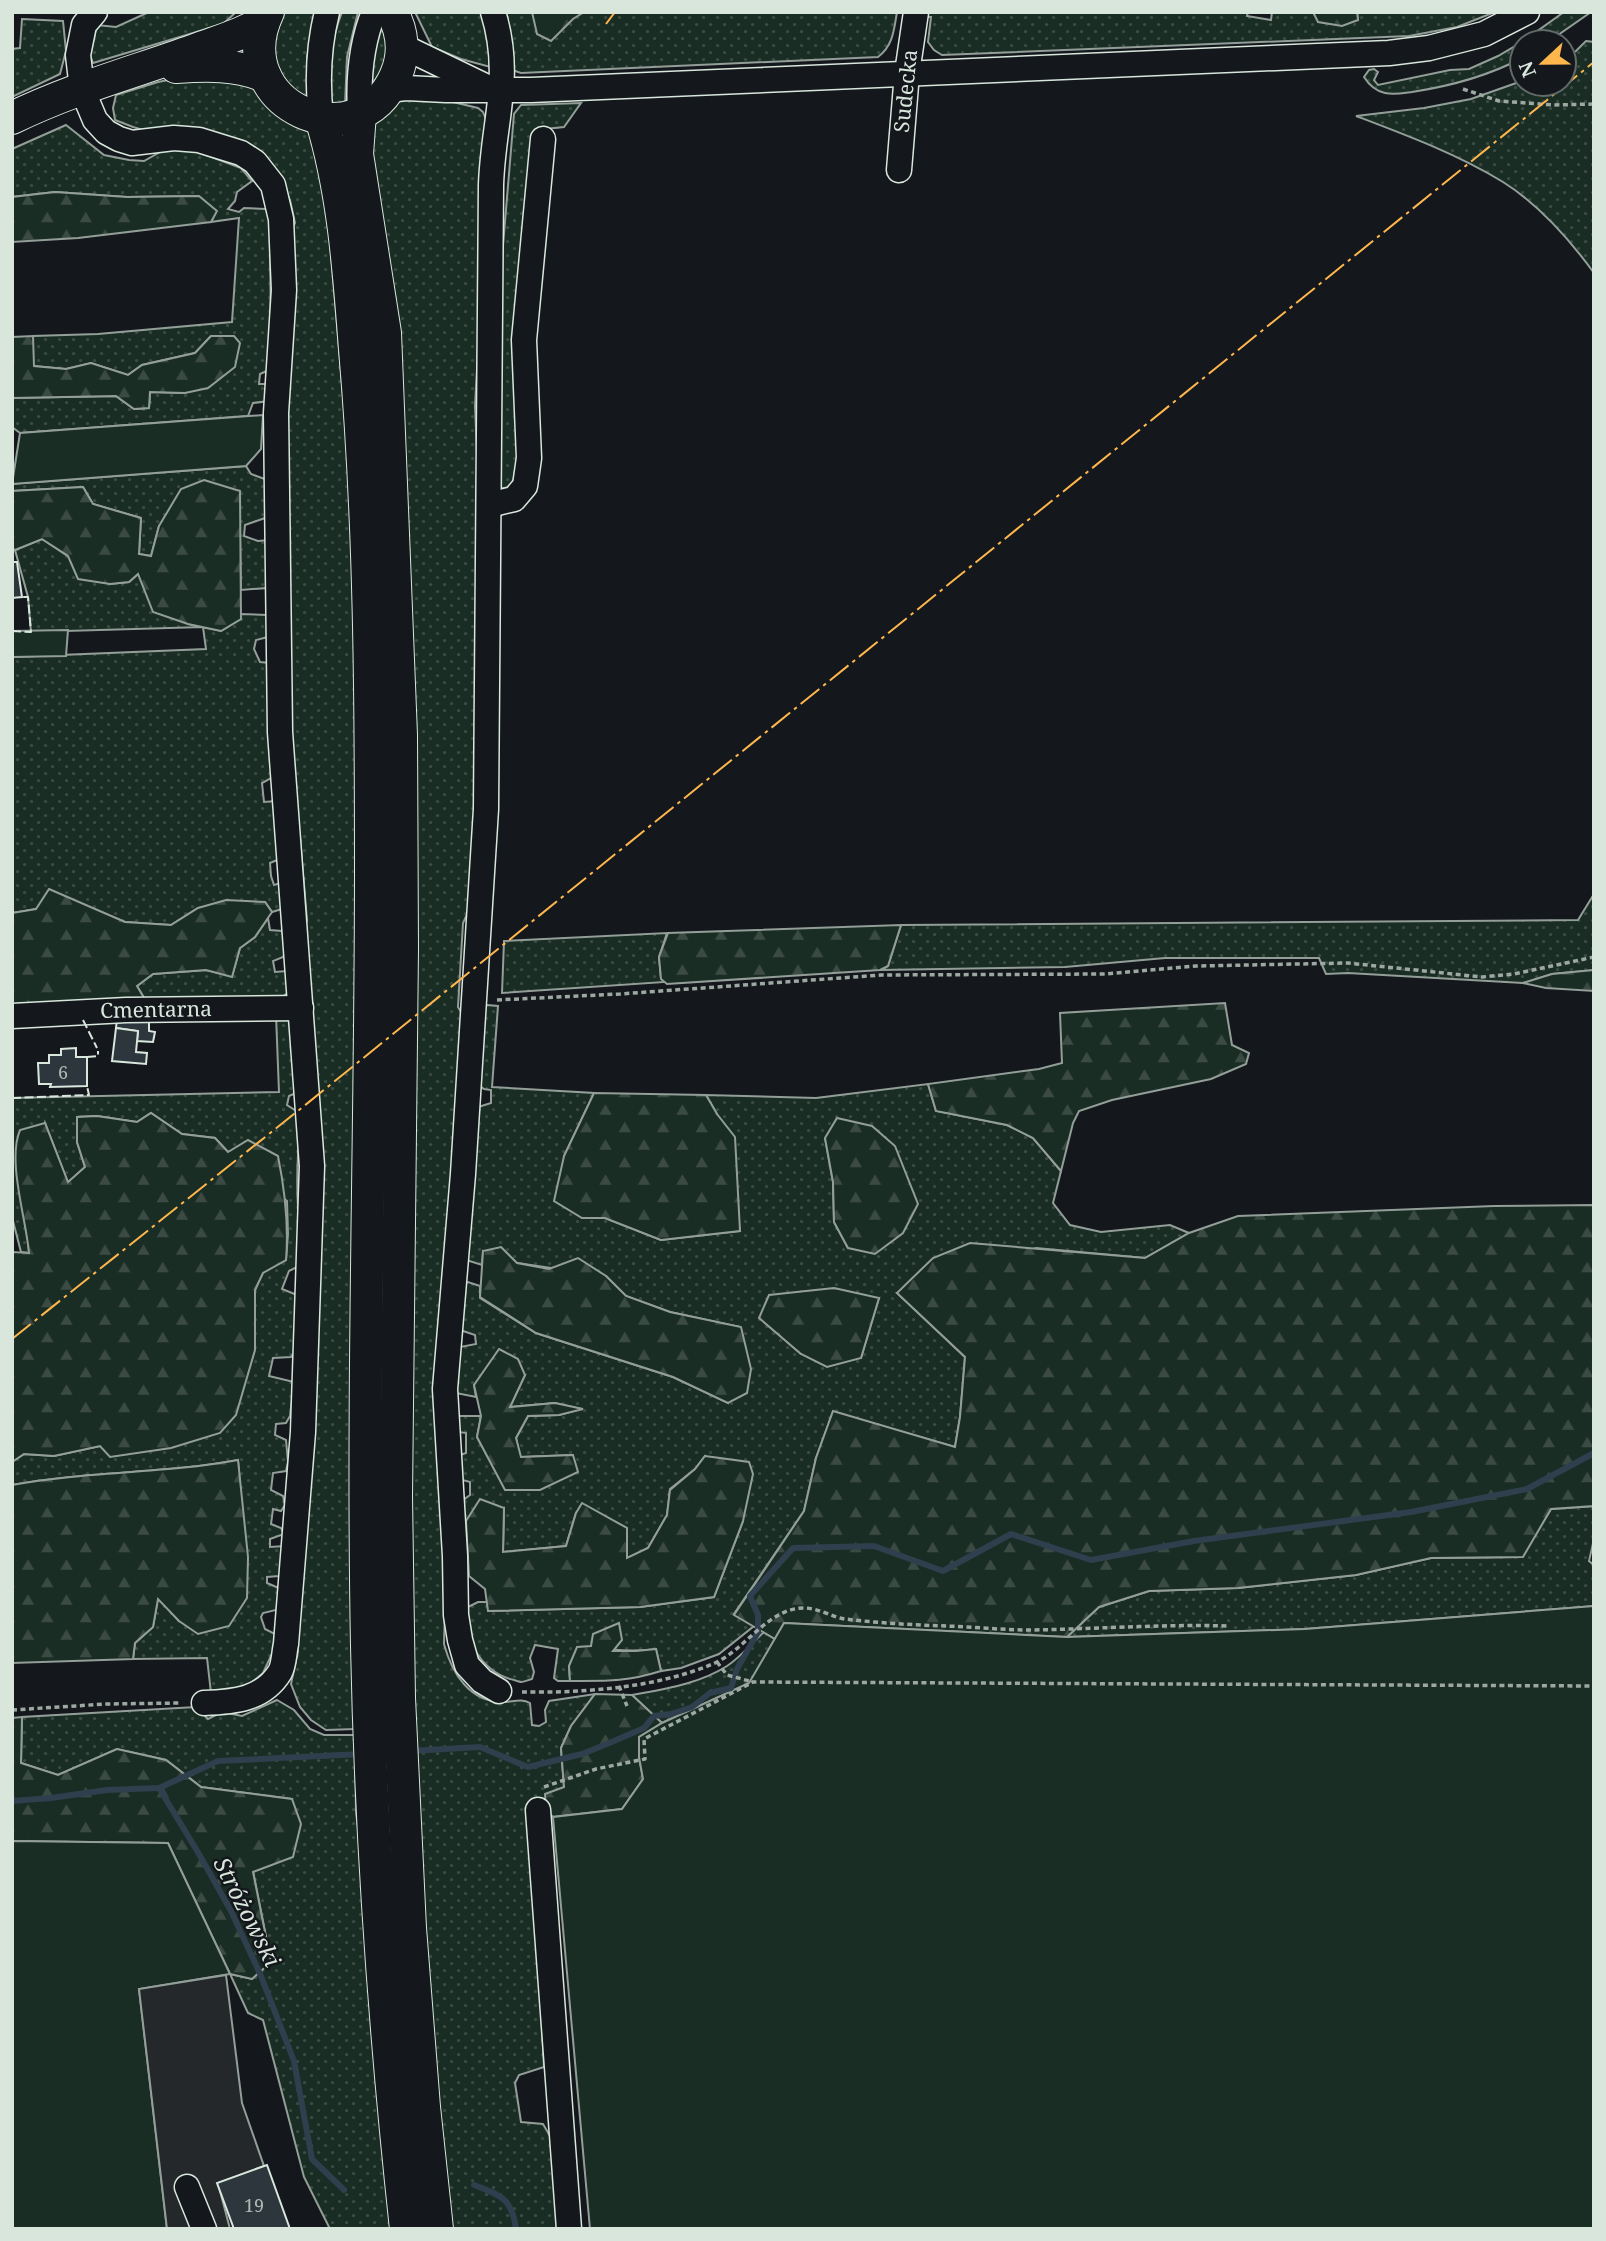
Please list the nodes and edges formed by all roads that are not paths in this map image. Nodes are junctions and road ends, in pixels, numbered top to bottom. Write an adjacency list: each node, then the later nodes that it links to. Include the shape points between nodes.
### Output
1 (95, 12): 13 (street, via 79,40)
2 (327, 12): 18 (street, via 320,41)
3 (374, 12): 16 (street, via 360,73)
4 (392, 12): 9 (main road)
5 (493, 12): 15 (street, via 503,52)
6 (916, 12): 11 (street, Sudecka)
7 (1527, 12): 11 (street, via 1484,34 1389,53)
8 (266, 16): 10 (main road, via 242,33); 12 (main road, via 259,48)
9 (402, 46): 14 (main road, via 399,69); 15 (street)
10 (147, 68): 12 (main road, via 227,66); 13 (main road)
11 (907, 74): 15 (street); 20 (street, Sudecka)
12 (265, 76): 18 (main road, via 287,105)
13 (82, 89): 17 (main road); 22 (street, via 95,120 113,135 132,143 199,140 241,153 265,172 278,202 284,290 276,413 281,732)
14 (388, 90): 15 (street); 16 (main road)
15 (498, 91): 21 (street, via 491,174)
16 (360, 113): 18 (main road); 30 (main road, via 357,154 385,333 401,735 399,1698 417,2018)
17 (12, 118)
18 (321, 118): 29 (main road, via 333,157 345,241 367,521 371,834 365,1504 368,1702 390,2080)
19 (543, 139): 21 (street, via 524,340 526,486 513,499)
20 (899, 170)
21 (489, 505): 24 (street, via 486,809 445,1389 460,1640 467,1665)
22 (301, 1008): 23 (street, Cmentarna); 25 (street, via 312,1166 303,1432 286,1644 280,1671 262,1692 236,1702)
23 (12, 1016)
24 (499, 1691)
25 (204, 1703)
26 (537, 1810): 31 (street)
27 (187, 2187): 28 (street)
28 (204, 2229)
29 (406, 2229)
30 (437, 2229)
31 (569, 2229)

